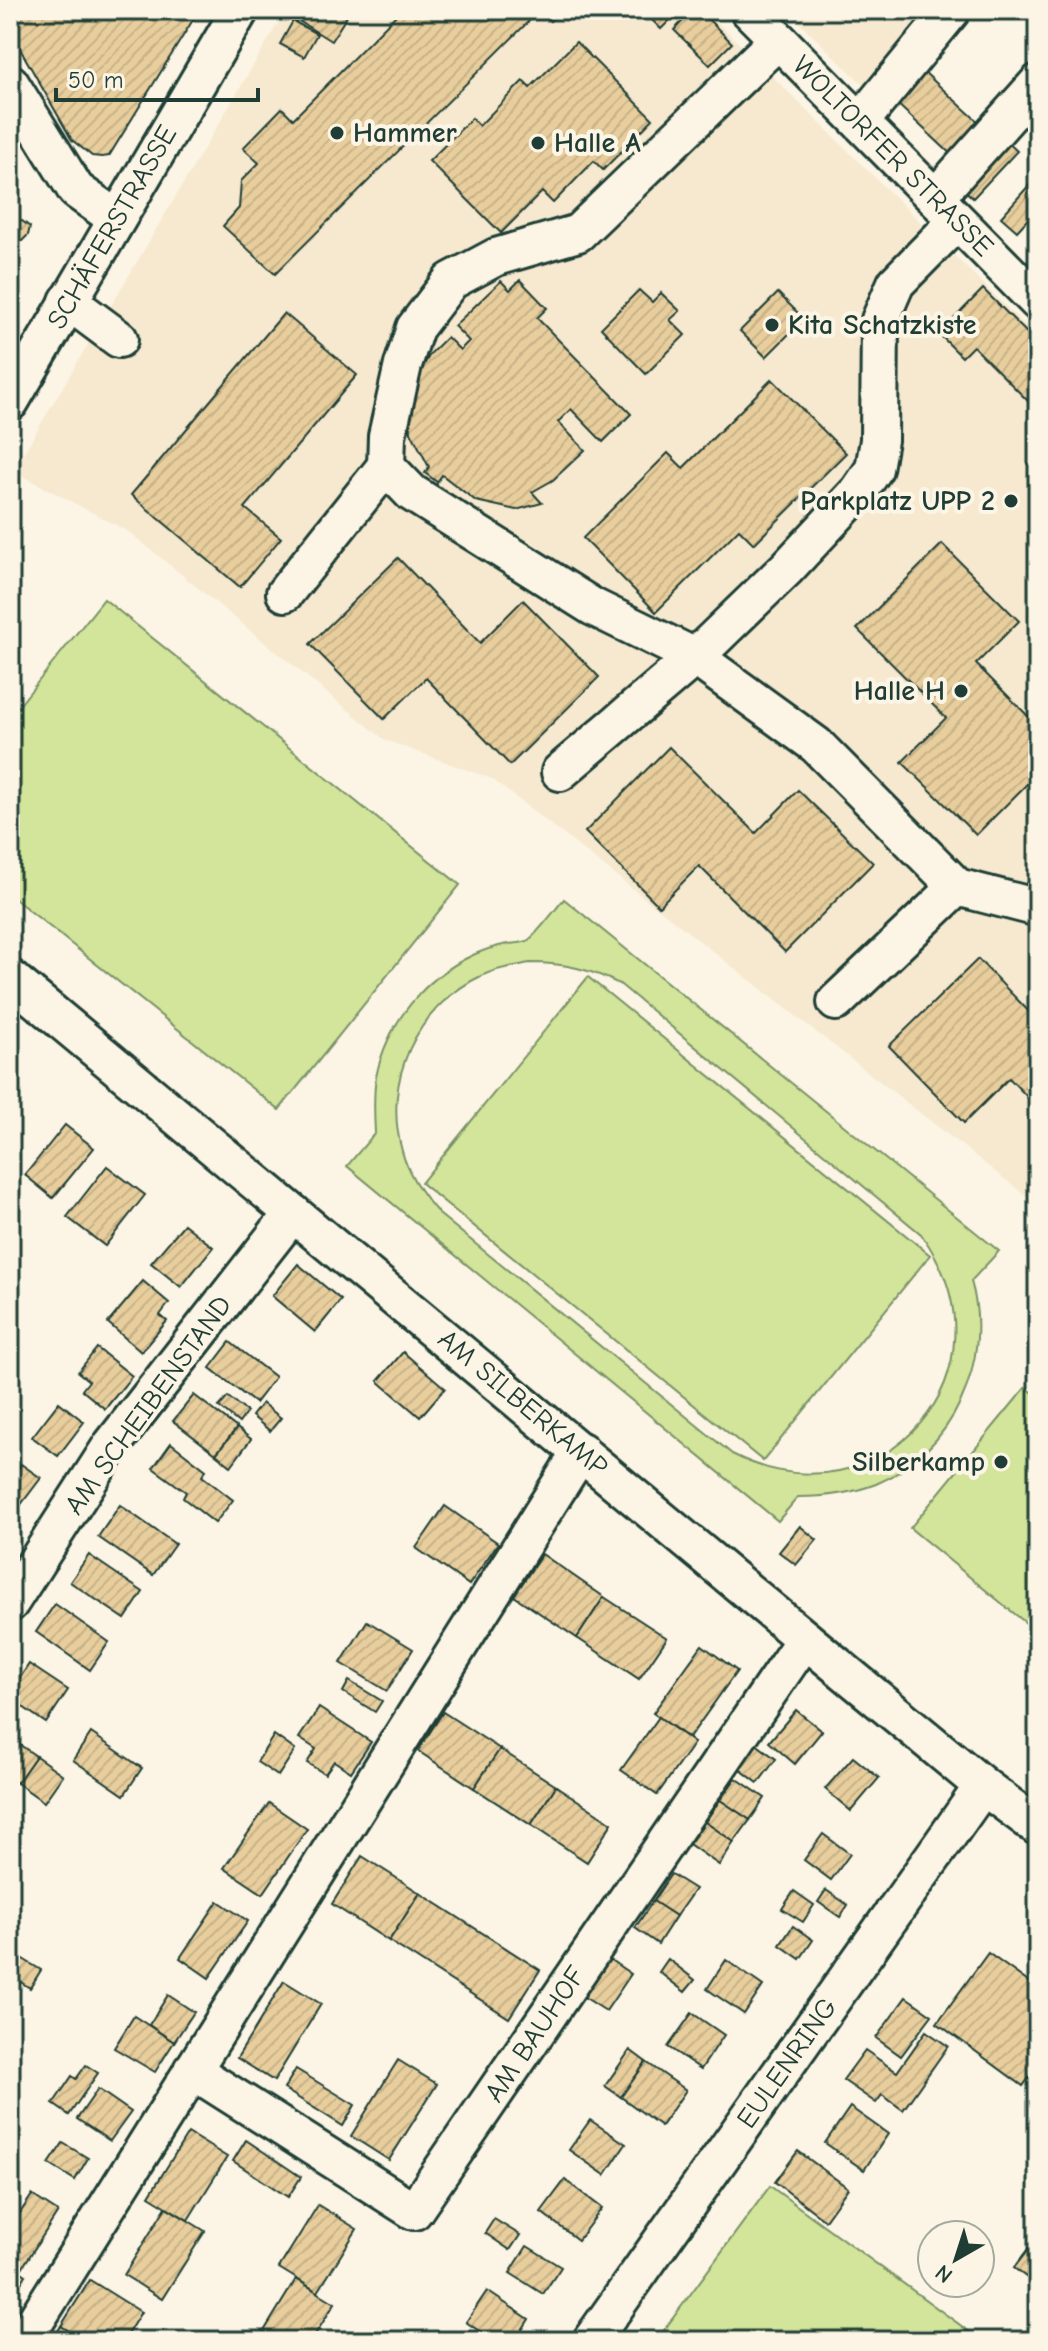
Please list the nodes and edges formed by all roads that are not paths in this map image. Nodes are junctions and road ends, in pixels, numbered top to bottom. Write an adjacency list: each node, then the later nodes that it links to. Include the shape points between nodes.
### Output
1 (240, 10): 9 (street, SCHÄFERSTRASSE)
2 (749, 10): 4 (street, WOLTORFER STRASSE)
3 (952, 10): 7 (street)
4 (778, 40): 7 (street, WOLTORFER STRASSE); 14 (street, via 578,233 496,257 451,281 415,328 387,436)
5 (10, 83): 9 (street, via 76,190)
6 (1038, 83): 8 (street)
7 (860, 122): 8 (street, WOLTORFER STRASSE)
8 (946, 209): 11 (street, WOLTORFER STRASSE); 16 (street, via 896,283 880,320 874,469 787,568)
9 (117, 219): 10 (street, SCHÄFERSTRASSE)
10 (68, 301): 12 (street); 13 (street, SCHÄFERSTRASSE)
11 (1038, 302)
12 (119, 339)
13 (10, 402)
14 (386, 466): 15 (street); 16 (street, via 412,493 593,607)
15 (285, 593)
16 (695, 657): 17 (street); 18 (street, via 816,745)
17 (560, 772)
18 (957, 887): 19 (street, via 1031,906); 21 (street)
19 (1038, 900)
20 (10, 978): 22 (street, AM SILBERKAMP)
21 (836, 1002)
22 (293, 1213): 23 (street, AM SILBERKAMP); 24 (street, AM SCHEIBENSTAND, via 111,1446)
23 (581, 1451): 25 (street, AM SILBERKAMP); 28 (street)
24 (10, 1603)
25 (805, 1639): 26 (street, AM SILBERKAMP); 28 (street, AM BAUHOF, via 414,2211)
26 (983, 1786): 27 (street, AM SILBERKAMP); 30 (street, EULENRING)
27 (1038, 1827)
28 (192, 2070): 29 (street)
29 (23, 2341)
30 (591, 2341)

